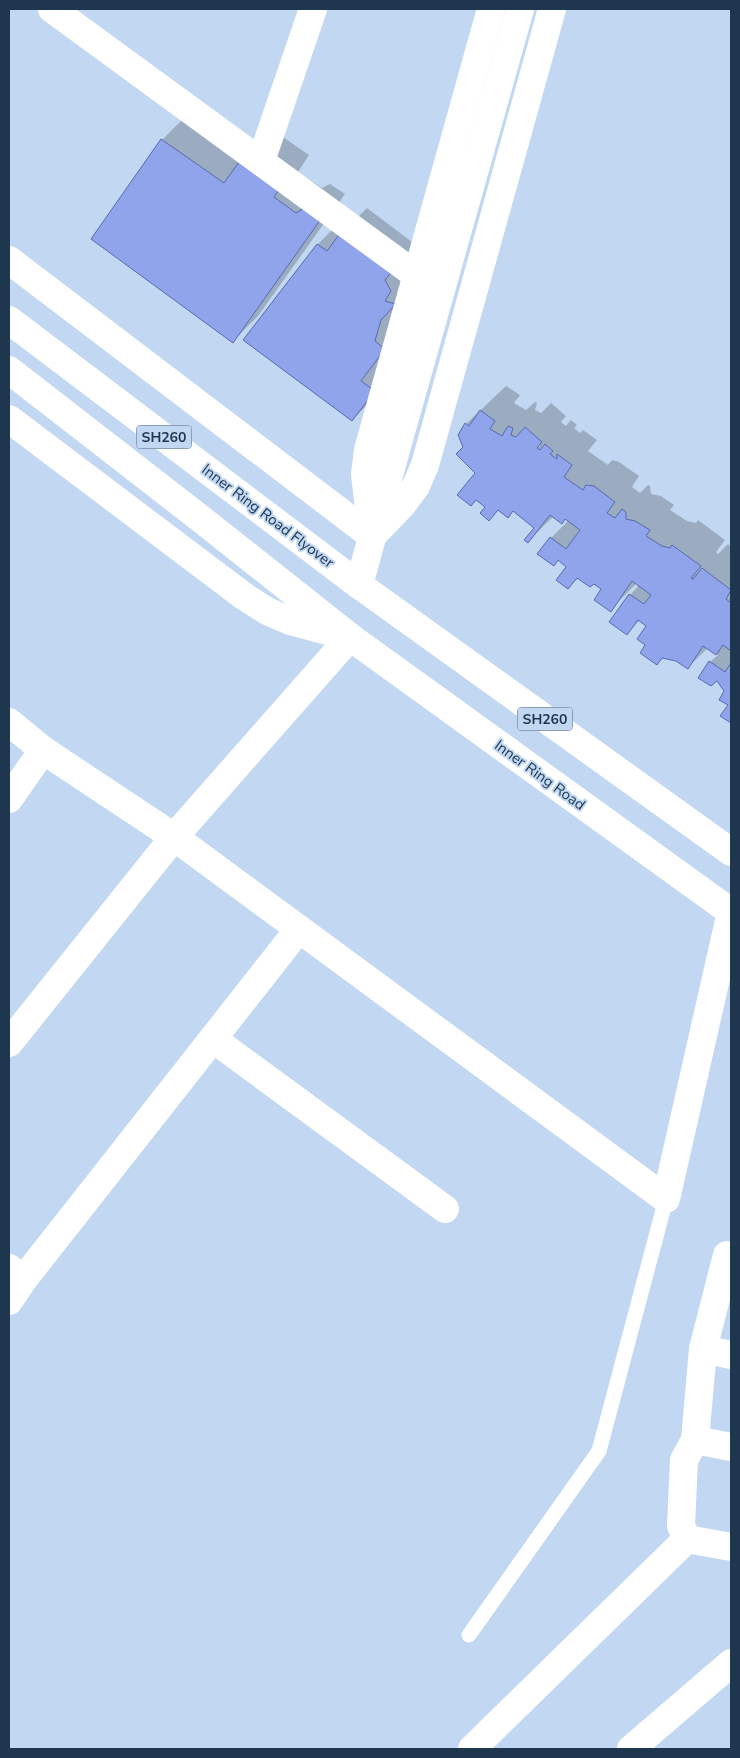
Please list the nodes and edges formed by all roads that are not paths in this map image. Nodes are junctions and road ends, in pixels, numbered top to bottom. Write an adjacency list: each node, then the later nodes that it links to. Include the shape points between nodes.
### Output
1 (52, 9): 6 (main road)
2 (313, 9): 6 (main road)
3 (491, 9): 8 (main road)
4 (520, 9): 12 (main road)
5 (552, 9): 12 (main road, via 424,465 416,486)
6 (261, 161): 8 (main road)
7 (9, 260): 12 (main road)
8 (416, 275): 12 (main road, via 368,450 365,474)
9 (9, 320): 13 (main road, Inner Ring Road Flyover / SH260)
10 (9, 370): 14 (main road)
11 (9, 419): 14 (main road, via 245,597 290,621)
12 (372, 536): 13 (main road)
13 (360, 585): 19 (main road, SH260)
14 (350, 637): 18 (main road); 20 (main road, Inner Ring Road)
15 (9, 722): 16 (main road)
16 (43, 750): 17 (main road); 18 (main road)
17 (9, 799)
18 (174, 837): 21 (main road); 23 (main road)
19 (731, 852)
20 (731, 912): 24 (main road)
21 (299, 929): 22 (main road); 24 (main road)
22 (213, 1038): 25 (main road); 27 (main road)
23 (9, 1043)
24 (666, 1199): 34 (lane, via 598,1451)
25 (446, 1209)
26 (731, 1256): 28 (main road, via 727,1255)
27 (14, 1283)
28 (704, 1349): 29 (main road); 30 (main road)
29 (731, 1355)
30 (695, 1440): 31 (main road); 32 (main road, via 684,1460 681,1526)
31 (731, 1448)
32 (687, 1539): 33 (main road); 36 (main road)
33 (731, 1547)
34 (469, 1635)
35 (731, 1663): 37 (main road)
36 (472, 1749)
37 (631, 1749)

